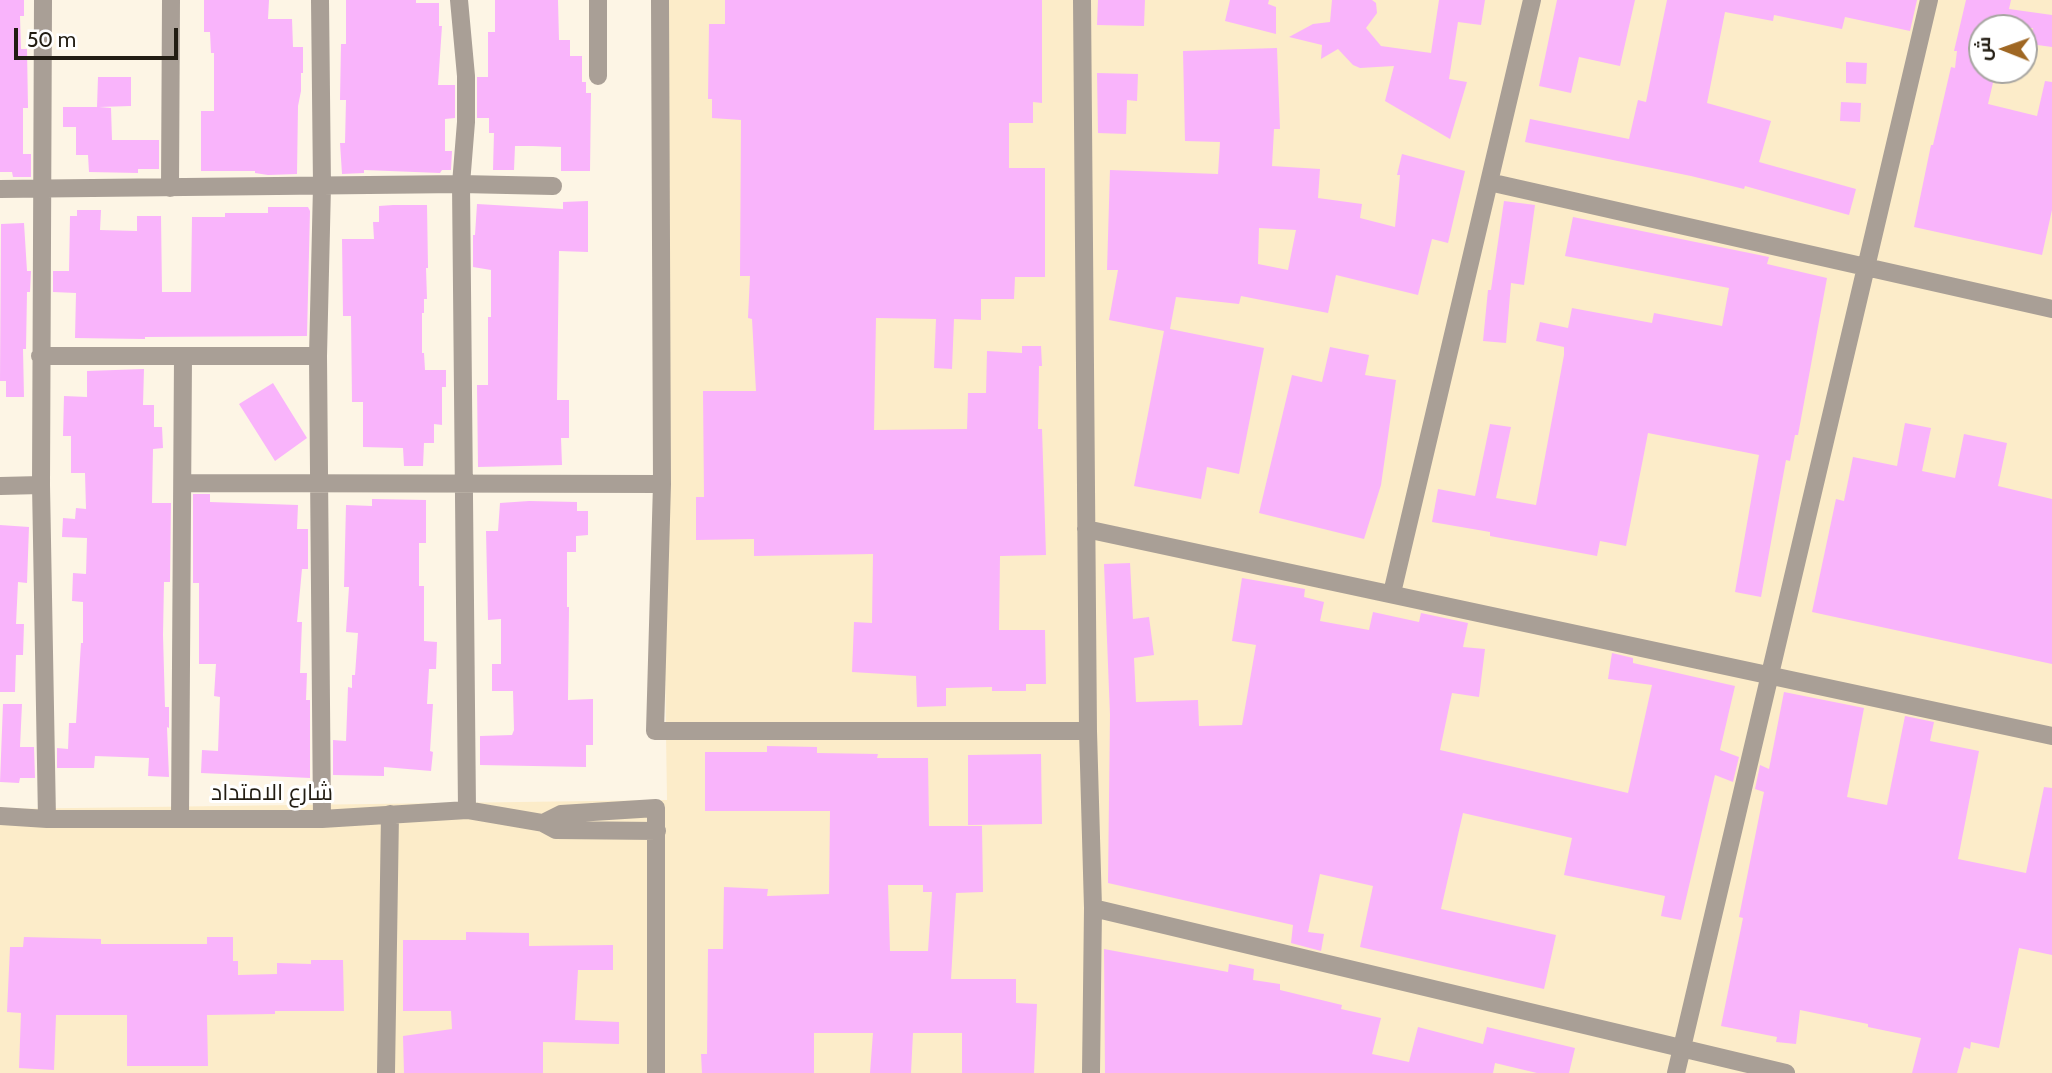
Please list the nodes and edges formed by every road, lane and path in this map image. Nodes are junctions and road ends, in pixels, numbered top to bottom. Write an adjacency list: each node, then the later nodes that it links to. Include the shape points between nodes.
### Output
1 (43, 0): 17 (street)
2 (171, 0): 15 (street)
3 (320, 0): 13 (street)
4 (459, 0): 12 (street, via 466,76)
5 (598, 0): 10 (street)
6 (660, 0): 24 (street)
7 (1082, 0): 29 (street)
8 (1532, 0): 11 (street)
9 (1929, 0): 18 (street)
10 (598, 76)
11 (1489, 182): 18 (street); 30 (street)
12 (460, 184): 13 (street); 14 (street); 27 (street)
13 (322, 186): 15 (street); 21 (street)
14 (553, 186)
15 (170, 188): 17 (street)
16 (0, 189): 17 (street)
17 (41, 189): 20 (street)
18 (1866, 268): 19 (street); 31 (street)
19 (2052, 309)
20 (40, 356): 22 (street); 25 (street)
21 (318, 356): 22 (street); 26 (street)
22 (183, 357): 23 (street)
23 (183, 483): 26 (street); 37 (street)
24 (662, 484): 27 (street); 32 (street, via 655,731)
25 (41, 485): 28 (street); 38 (street)
26 (321, 485): 27 (street); 39 (street)
27 (463, 485): 34 (street)
28 (0, 486)
29 (1086, 529): 30 (street); 32 (street)
30 (1392, 593): 31 (street)
31 (1770, 674): 33 (street); 43 (street)
32 (1088, 732): 42 (street)
33 (2052, 736)
34 (467, 810): 35 (street, شارع الامتداد); 40 (street, شارع الامتداد)
35 (390, 814): 39 (street, شارع الامتداد); 44 (street)
36 (0, 816): 38 (street, شارع الامتداد)
37 (180, 818): 38 (street, شارع الامتداد); 39 (street, شارع الامتداد)
38 (47, 819)
39 (322, 819)
40 (543, 823): 41 (street, شارع الامتداد, via 556,830); 41 (street, شارع الامتداد, via 561,814 656,808)
41 (657, 831): 45 (street)
42 (1093, 908): 43 (street); 46 (street)
43 (1682, 1048): 47 (street); 48 (street)
44 (386, 1073)
45 (656, 1073)
46 (1091, 1073)
47 (1676, 1073)
48 (1786, 1073)

